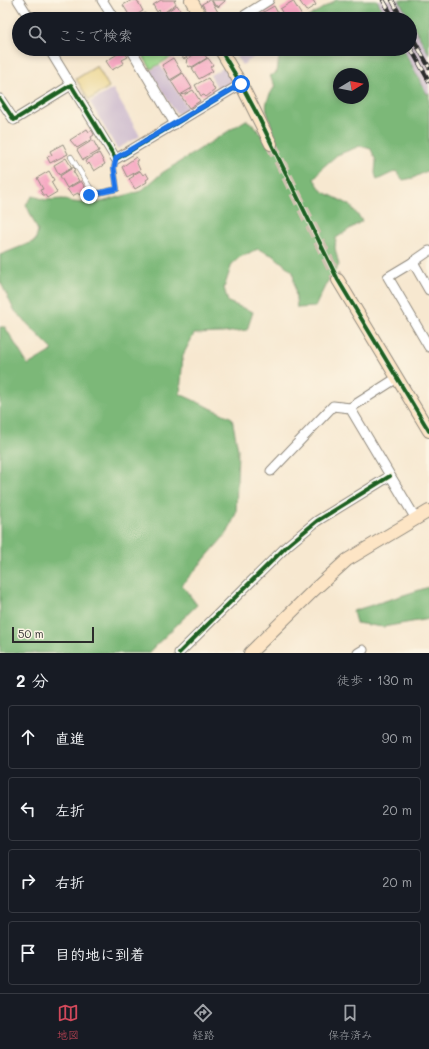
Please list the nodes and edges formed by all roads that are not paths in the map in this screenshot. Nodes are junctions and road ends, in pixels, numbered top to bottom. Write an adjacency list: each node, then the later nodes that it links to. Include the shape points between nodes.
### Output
1 (18, 0): 5 (street)
2 (102, 0): 6 (street)
3 (190, 0): 7 (street)
4 (269, 0): 8 (street)
5 (26, 12)
6 (110, 12)
7 (198, 12)
8 (250, 12)
9 (53, 56): 13 (street)
10 (135, 56): 15 (street)
11 (224, 56): 12 (street)
12 (241, 84): 15 (street); 16 (street)
13 (71, 85): 14 (street, via 14,120); 18 (street)
14 (0, 99)
15 (175, 124): 18 (street)
16 (271, 144)
17 (71, 157): 18 (lane, via 92,194 117,189 114,168)
18 (116, 158)
19 (429, 251): 20 (street)
20 (413, 262): 22 (street); 23 (street, via 388,277)
21 (338, 280): 24 (street)
22 (429, 290)
23 (429, 347)
24 (398, 378): 25 (street); 26 (street)
25 (350, 408): 27 (street, via 334,406); 28 (street)
26 (429, 432)
27 (271, 470)
28 (390, 476): 30 (street); 31 (street, via 317,521 288,544)
29 (429, 511): 30 (street)
30 (416, 519): 32 (street, via 347,560)
31 (179, 653)
32 (250, 653)

